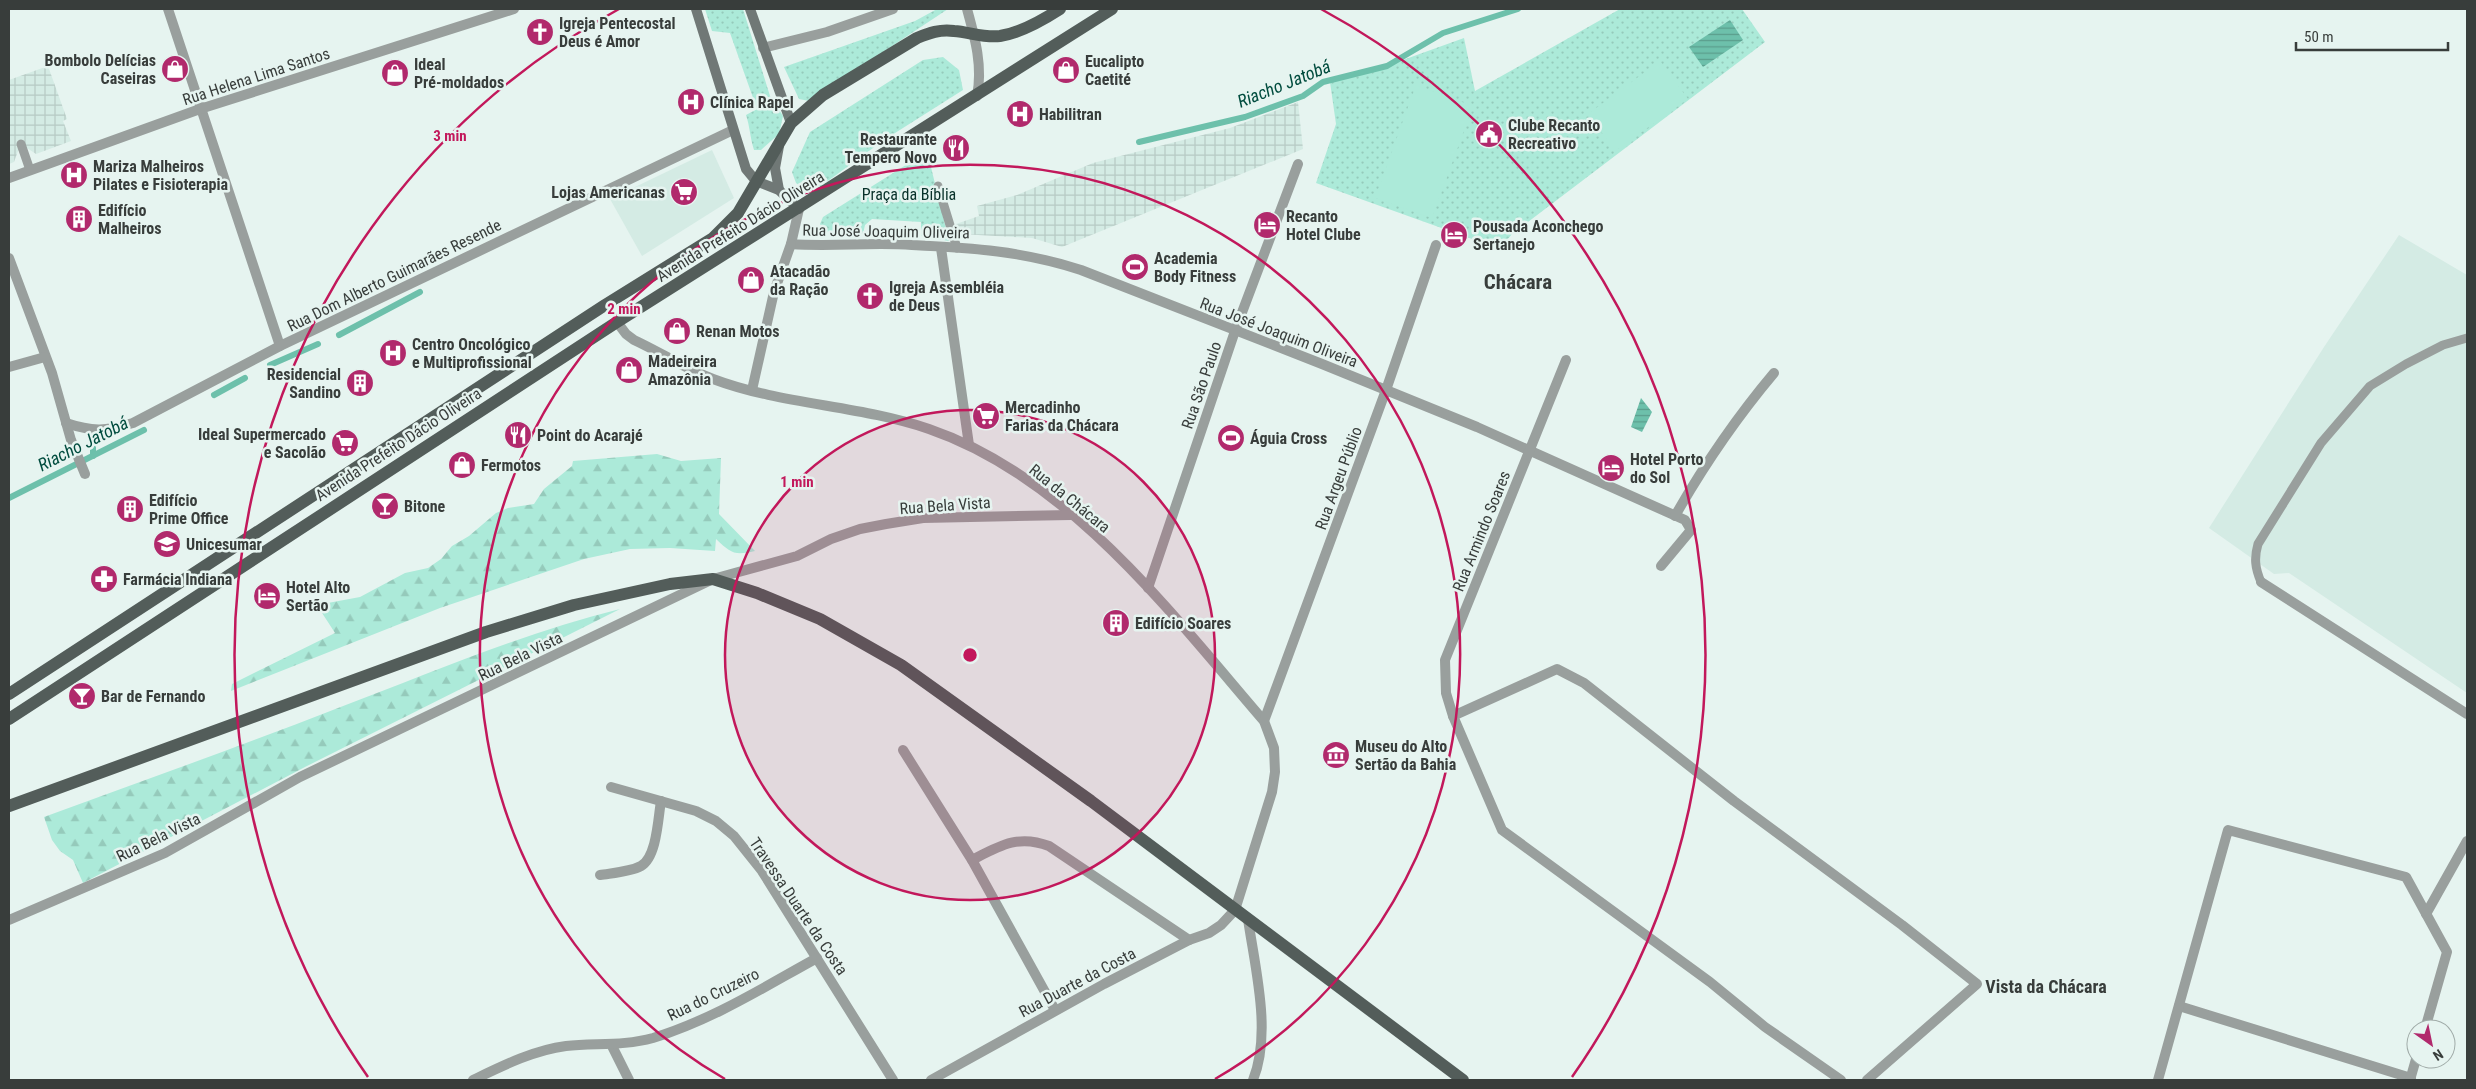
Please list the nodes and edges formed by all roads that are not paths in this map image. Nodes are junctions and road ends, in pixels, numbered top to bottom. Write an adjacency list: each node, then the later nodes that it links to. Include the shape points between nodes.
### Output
1 (168, 9): 12 (street)
2 (514, 9): 12 (street, Rua Helena Lima Santos)
3 (696, 9): 14 (main road)
4 (750, 9): 10 (main road)
5 (893, 9): 10 (street, via 827,32)
6 (967, 9): 9 (street)
7 (1060, 9): 9 (main road, Avenida Prefeito Dácio Oliveira, via 1000,36)
8 (1112, 9): 11 (main road, Avenida Prefeito Dácio Oliveira)
9 (974, 35): 11 (street, via 981,77); 13 (main road, Avenida Prefeito Dácio Oliveira, via 940,31 916,38 823,96)
10 (763, 48): 13 (main road)
11 (977, 96): 23 (main road, Avenida Prefeito Dácio Oliveira)
12 (200, 109): 18 (street, Rua Helena Lima Santos); 33 (street)
13 (791, 122): 15 (main road, Avenida Prefeito Dácio Oliveira)
14 (733, 130): 20 (main road, via 746,169); 33 (street, Rua Dom Alberto Guimarães Resende)
15 (781, 138): 20 (main road, Avenida Prefeito Dácio Oliveira); 22 (main road, via 775,168)
16 (20, 144): 18 (lane)
17 (1298, 164): 30 (street, Rua São Paulo)
18 (30, 170): 19 (street, Rua Helena Lima Santos)
19 (9, 178)
20 (756, 181): 22 (main road); 51 (main road, Avenida Prefeito Dácio Oliveira, via 738,213 712,238)
21 (938, 186): 27 (lane)
22 (779, 190): 23 (main road)
23 (799, 209): 24 (street, Rua José Joaquim Oliveira); 29 (main road, Avenida Prefeito Dácio Oliveira)
24 (791, 244): 26 (street, Rua José Joaquim Oliveira, via 912,244); 39 (street, via 774,292)
25 (1436, 245): 40 (street, Rua Argeu Públio)
26 (941, 248): 27 (street, Rua José Joaquim Oliveira); 42 (street)
27 (957, 248): 30 (street, Rua José Joaquim Oliveira, via 989,249 1045,258)
28 (9, 258): 35 (street)
29 (617, 322): 39 (street, Rua da Chácara, via 634,340 713,379); 54 (main road, Avenida Prefeito Dácio Oliveira)
30 (1235, 331): 40 (street, Rua José Joaquim Oliveira); 50 (street, Rua São Paulo)
31 (2467, 338): 32 (lane)
32 (2457, 340): 34 (lane); 49 (lane, via 2406,364 2370,386 2348,410 2307,463 2258,544 2255,561)
33 (280, 346): 41 (street, Rua Dom Alberto Guimarães Resende, via 133,423 108,430 87,430)
34 (2467, 346)
35 (45, 357): 37 (street); 41 (street)
36 (1566, 360): 43 (street, Rua Armindo Soares)
37 (9, 367)
38 (1774, 373): 46 (street, via 1696,478)
39 (752, 390): 42 (street, Rua da Chácara, via 885,418 928,429)
40 (1386, 390): 43 (street, Rua José Joaquim Oliveira); 55 (street, Rua Argeu Públio)
41 (66, 423): 44 (street)
42 (969, 445): 45 (street, Rua da Chácara, via 1032,483)
43 (1529, 451): 46 (street, Rua José Joaquim Oliveira); 53 (street, Rua Armindo Soares, via 1445,660 1446,693)
44 (85, 474)
45 (1071, 515): 48 (street, Rua Bela Vista, via 923,518 886,524 831,539 797,556); 50 (street, Rua da Chácara)
46 (1675, 516): 47 (street, Rua José Joaquim Oliveira, via 1685,520 1691,530)
47 (1661, 566)
48 (713, 579): 59 (main road, via 670,584 574,605 486,632); 63 (main road, via 820,619 901,665); 66 (street, Rua Bela Vista, via 300,778 166,853)
49 (2261, 582): 52 (street)
50 (1148, 588): 55 (street, Rua da Chácara)
51 (9, 694)
52 (2465, 710)
53 (1453, 716): 80 (street, Rua Armindo Soares, via 1502,830); 81 (street, via 1557,669 1584,683 1977,984)
54 (9, 718)
55 (1264, 721): 63 (street, Rua da Chácara, via 1274,748 1275,772 1270,799)
56 (904, 750): 61 (street)
57 (611, 787): 58 (street, Travessa Duarte da Costa)
58 (661, 800): 62 (street, via 653,848 647,862 635,869); 68 (street, Travessa Duarte da Costa, via 710,818 734,836 762,871)
59 (9, 806)
60 (2467, 841): 64 (street)
61 (972, 860): 67 (street, via 1012,842 1039,842); 70 (street)
62 (600, 875)
63 (1236, 910): 65 (main road); 67 (street, Rua Duarte da Costa, via 1215,929)
64 (2426, 914): 69 (street, via 2406,877 2228,830); 71 (street, via 2446,952)
65 (1248, 919): 78 (street, via 1262,1014 1257,1070); 79 (main road)
66 (9, 920)
67 (1189, 940): 70 (street, Rua Duarte da Costa)
68 (817, 958): 72 (street, Rua do Cruzeiro, via 685,1027); 76 (street, Travessa Duarte da Costa)
69 (2179, 1006): 73 (street); 82 (street)
70 (1055, 1010): 77 (street, Rua Duarte da Costa)
71 (2428, 1019)
72 (612, 1046): 74 (street, Rua do Cruzeiro, via 565,1046 528,1056); 75 (street)
73 (2411, 1079)
74 (474, 1080)
75 (629, 1080)
76 (893, 1080)
77 (931, 1080)
78 (1253, 1080)
79 (1463, 1080)
80 (1841, 1080)
81 (1867, 1080)
82 (2158, 1080)

